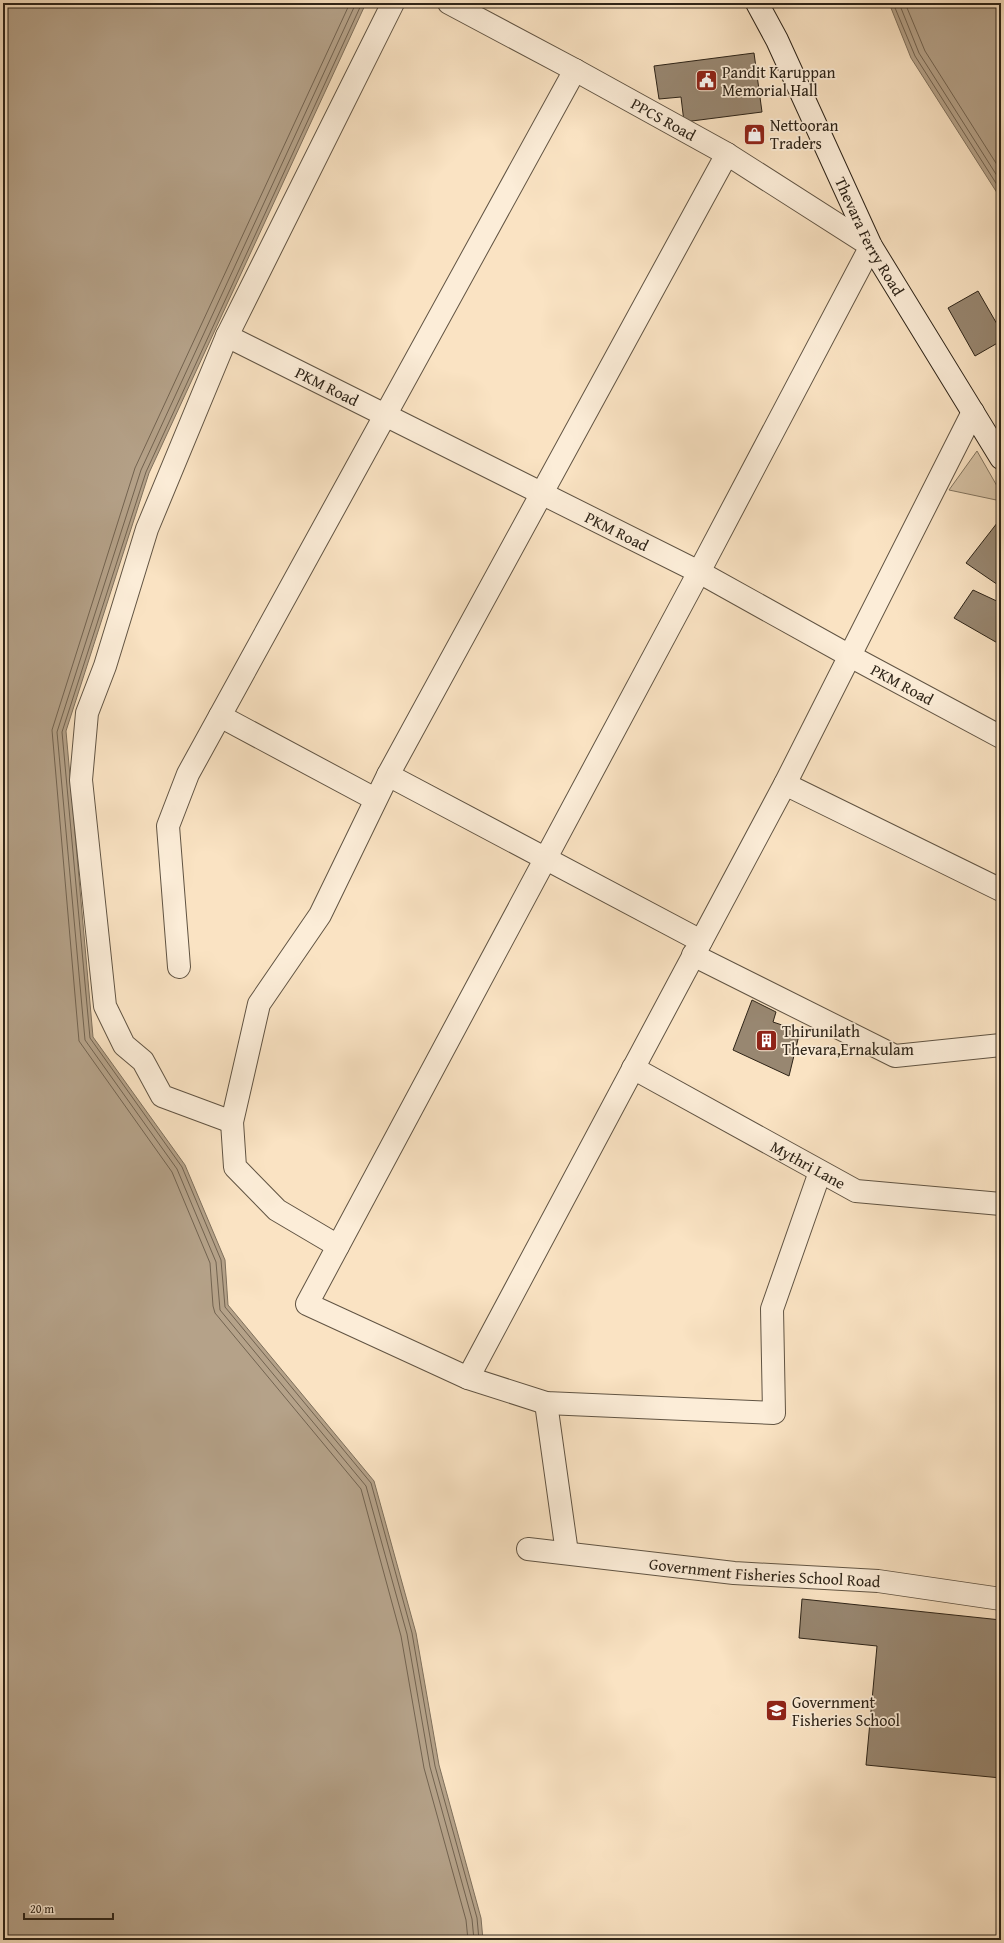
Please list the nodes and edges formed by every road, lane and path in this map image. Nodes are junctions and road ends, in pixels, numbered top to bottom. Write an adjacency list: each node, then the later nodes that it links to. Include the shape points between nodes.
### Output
1 (393, 3): 7 (street)
2 (449, 3): 4 (street, PPCS Road)
3 (757, 3): 6 (street, Thevara Ferry Road, via 777,40)
4 (575, 70): 5 (street, PPCS Road); 9 (street)
5 (727, 154): 6 (street, PPCS Road); 11 (street)
6 (871, 246): 8 (street, Thevara Ferry Road); 12 (street)
7 (227, 336): 9 (street, PKM Road); 25 (street, via 147,529 105,666 86,713 81,780 105,1006 124,1045 143,1061 162,1096)
8 (973, 412): 10 (street, Thevara Ferry Road); 13 (street)
9 (386, 416): 11 (street, PKM Road); 14 (street)
10 (1001, 458)
11 (542, 494): 12 (street, PKM Road); 16 (street)
12 (700, 572): 13 (street, PKM Road); 19 (street)
13 (850, 656): 15 (street, PKM Road); 17 (street)
14 (220, 716): 18 (street); 22 (street, via 188,774 168,826)
15 (1001, 737)
16 (388, 775): 18 (street); 19 (street)
17 (785, 784): 20 (street); 21 (street)
18 (375, 800): 25 (street, via 320,915 259,1004)
19 (546, 858): 21 (street); 28 (street)
20 (1001, 890)
21 (697, 948): 23 (street, via 895,1056); 24 (street)
22 (179, 967)
23 (1001, 1045)
24 (634, 1068): 26 (street, Mythri Lane); 29 (street)
25 (232, 1122): 28 (street, via 234,1168 277,1210)
26 (820, 1172): 27 (street, Mythri Lane, via 856,1191); 30 (street, via 772,1309 774,1413)
27 (1001, 1204)
28 (338, 1246): 29 (street, via 307,1304)
29 (468, 1378): 30 (street)
30 (546, 1403): 32 (street)
31 (528, 1549): 32 (street, Government Fisheries School Road)
32 (567, 1553): 33 (street, Government Fisheries School Road, via 734,1573 878,1582)
33 (1001, 1599)

